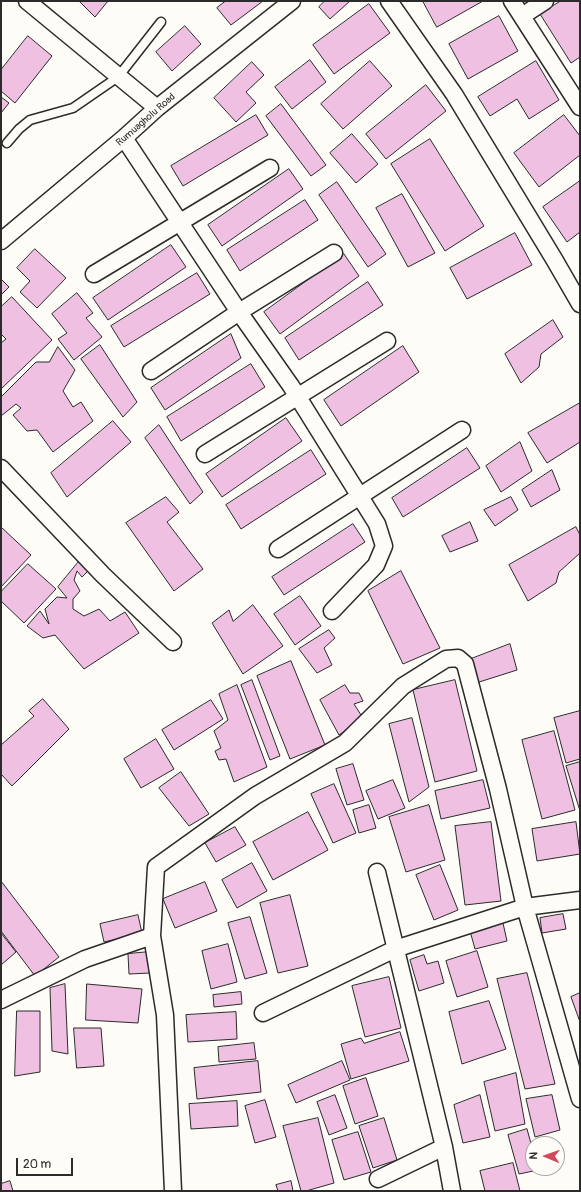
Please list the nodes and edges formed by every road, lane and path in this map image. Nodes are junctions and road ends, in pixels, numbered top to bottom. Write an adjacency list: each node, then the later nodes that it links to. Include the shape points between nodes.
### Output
1 (27, 1): 8 (street)
2 (292, 1): 10 (street, Rumuagholu Road)
3 (389, 1): 18 (street, via 454,94)
4 (512, 1): 6 (street)
5 (545, 1): 6 (street)
6 (522, 16): 9 (street)
7 (161, 22): 8 (lane)
8 (118, 77): 10 (street); 12 (lane, via 73,108 30,120)
9 (580, 107)
10 (157, 108): 11 (street, Rumuagholu Road)
11 (124, 138): 14 (street); 15 (street, Rumuagholu Road)
12 (8, 143)
13 (270, 168): 14 (street)
14 (180, 223): 17 (street); 19 (street)
15 (1, 241)
16 (334, 253): 19 (street)
17 (94, 274)
18 (580, 304)
19 (239, 312): 21 (street); 22 (street)
20 (387, 341): 22 (street)
21 (151, 371)
22 (298, 397): 24 (street); 26 (street)
23 (462, 430): 26 (street)
24 (205, 454)
25 (1, 468): 29 (street, via 103,575)
26 (360, 496): 27 (street); 28 (street, via 377,524 384,546 376,565)
27 (278, 549)
28 (332, 611)
29 (173, 642)
30 (377, 872): 34 (street)
31 (580, 900): 32 (street)
32 (525, 907): 33 (street, via 498,788 465,664 458,658 452,658 446,659 403,686 345,743 256,796 156,866); 34 (street); 37 (street)
33 (152, 936): 35 (street, via 85,959); 40 (street, via 166,1015)
34 (395, 949): 36 (street); 38 (street)
35 (1, 1000)
36 (263, 1013)
37 (580, 1099)
38 (444, 1147): 39 (street); 41 (street)
39 (378, 1179)
40 (173, 1191)
41 (452, 1191)

